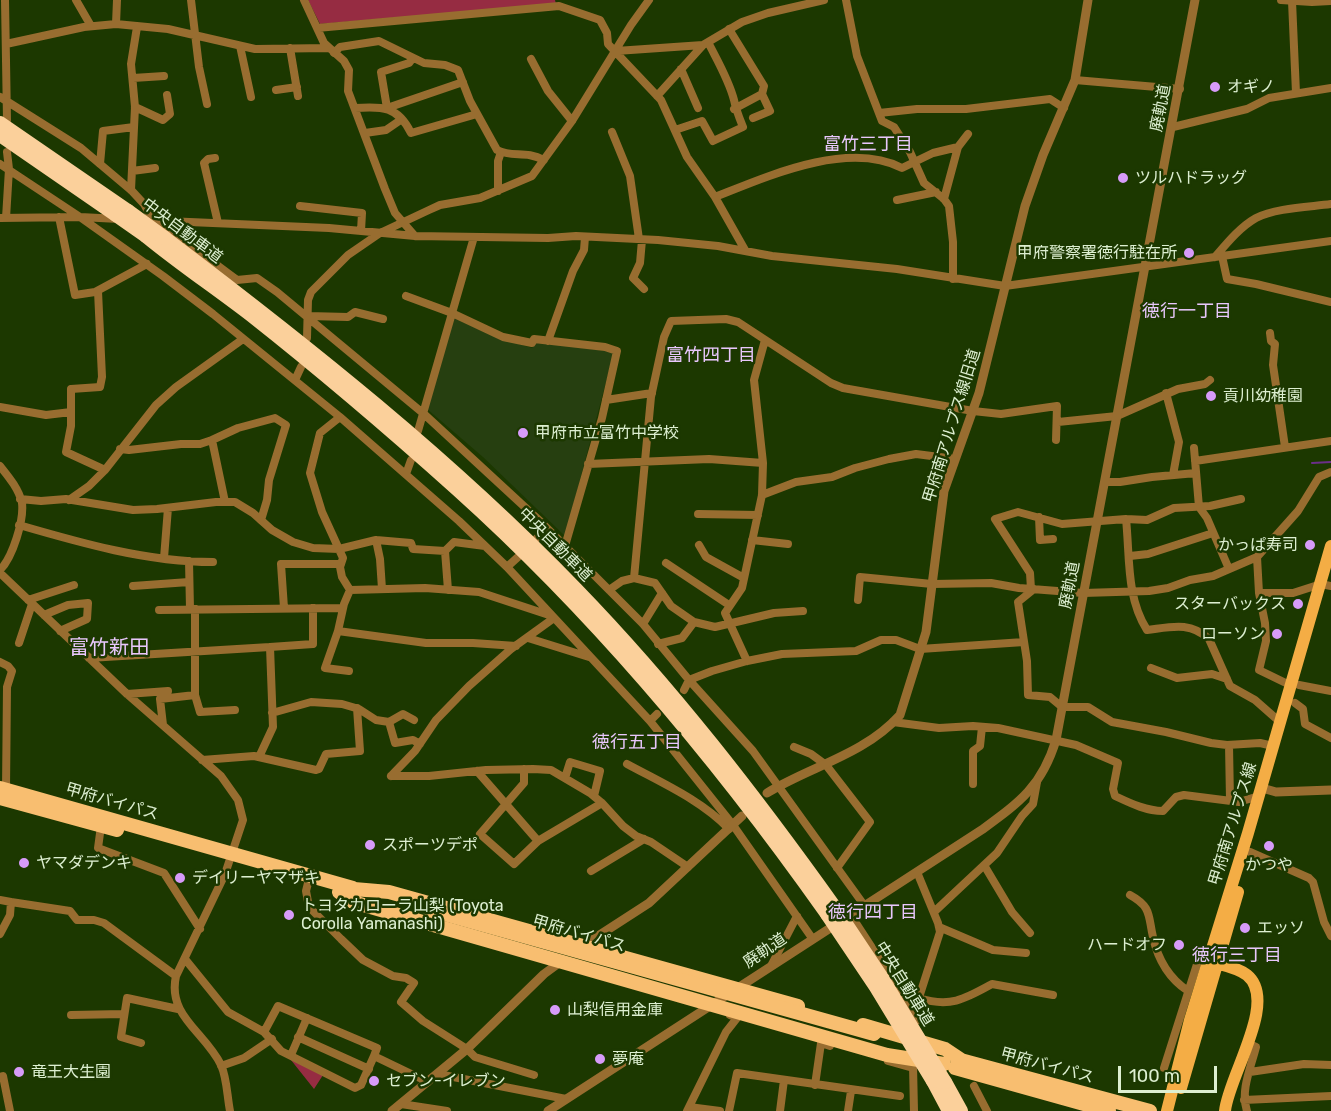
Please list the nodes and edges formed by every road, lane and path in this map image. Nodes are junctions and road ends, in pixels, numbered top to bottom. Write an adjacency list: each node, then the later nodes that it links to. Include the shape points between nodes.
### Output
1 (5, 0): 20 (street)
2 (76, 0): 16 (street)
3 (117, 0): 15 (street)
4 (191, 0): 21 (street)
5 (304, 0): 18 (street)
6 (649, 0): 27 (street)
7 (824, 0): 19 (street, via 768,13)
8 (846, 0): 53 (street, via 857,56)
9 (1088, 0): 33 (street, 甲府南アルプス線旧道)
10 (1195, 0): 38 (street, 廃軌道)
11 (1281, 0): 13 (street)
12 (1328, 1): 13 (street)
13 (1292, 2): 39 (street)
14 (558, 3): 18 (street); 27 (street, via 600,20 608,44)
15 (116, 24): 16 (street); 17 (street)
16 (91, 26): 23 (street)
17 (137, 27): 21 (street); 32 (street)
18 (317, 28): 26 (street)
19 (729, 29): 22 (street); 40 (street, via 764,86)
20 (3, 34): 23 (street)
21 (196, 35): 24 (street); 46 (street)
22 (705, 43): 27 (street); 30 (street); 52 (street, via 734,100)
23 (6, 44): 45 (street)
24 (240, 46): 25 (street); 44 (street)
25 (290, 48): 26 (street); 35 (street)
26 (331, 50): 29 (street, via 379,41); 48 (street, via 349,70 348,91)
27 (616, 51): 43 (street); 57 (street)
28 (531, 58): 57 (street, via 548,91)
29 (412, 59): 34 (street, via 454,67); 49 (street, via 381,72)
30 (681, 69): 43 (street); 50 (street)
31 (164, 76): 32 (street)
32 (133, 78): 47 (street)
33 (1075, 80): 38 (street); 51 (street, 甲府南アルプス線旧道)
34 (463, 82): 49 (street); 54 (street)
35 (297, 87): 37 (street); 42 (street)
36 (1331, 88): 39 (street)
37 (276, 90)
38 (1180, 90): 60 (street, 廃軌道)
39 (1296, 93): 60 (street)
40 (762, 94): 52 (street); 55 (street, via 770,111)
41 (167, 95): 47 (street, via 170,114 163,120)
42 (298, 96)
43 (657, 96): 61 (street)
44 (251, 97)
45 (3, 100): 58 (street); 73 (street)
46 (207, 104)
47 (135, 107): 59 (street)
48 (355, 108): 49 (street); 63 (street)
49 (387, 108): 56 (street)
50 (698, 108)
51 (1064, 108): 53 (street, via 1050,99 966,109); 104 (street, 甲府南アルプス線旧道, via 1025,206)
52 (734, 109): 61 (street, via 743,127 713,141 702,121)
53 (879, 113): 71 (street, via 882,121 894,127)
54 (477, 114): 56 (street, via 411,133); 68 (street)
55 (753, 118)
56 (402, 119): 63 (street, via 386,130)
57 (572, 121): 70 (street)
58 (4, 122): 85 (highway, 中央自動車道)
59 (134, 127): 73 (street, via 103,131); 76 (street)
60 (1173, 127): 102 (street, 廃軌道)
61 (675, 130): 80 (street, via 687,157)
62 (612, 132): 97 (street, via 630,176)
63 (365, 133): 91 (street, via 395,213)
64 (968, 134): 66 (street)
65 (0, 135): 85 (highway, 中央自動車道)
66 (958, 147): 71 (street); 81 (street)
67 (7, 152): 75 (street)
68 (501, 152): 70 (street, via 532,154); 78 (street)
69 (216, 158): 90 (street, via 204,164)
70 (544, 160): 78 (street, via 532,176)
71 (915, 161): 79 (street, via 924,183); 80 (street, via 902,168 880,159 810,163)
72 (0, 164): 75 (street)
73 (100, 164): 77 (street)
74 (155, 168): 76 (street)
75 (9, 169): 87 (street); 88 (street)
76 (132, 171): 77 (street)
77 (131, 190): 89 (street)
78 (498, 191): 91 (street, via 440,205)
79 (936, 192): 81 (street); 82 (street)
80 (715, 197): 99 (street)
81 (944, 199): 103 (street, via 949,206)
82 (897, 200)
83 (1331, 204): 100 (street, via 1257,218)
84 (300, 206): 92 (street, via 362,213)
85 (122, 213): 298 (highway, 中央自動車道, bridge, via 344,391 516,544 681,722); 298 (highway, 中央自動車道, bridge, via 165,238 336,370 476,492 577,590 736,775)
86 (59, 217): 87 (street); 88 (street); 106 (street, via 75,295)
87 (80, 217): 89 (street); 101 (street)
88 (3, 218)
89 (155, 221): 90 (street); 110 (street, via 237,280 257,278)
90 (218, 222): 92 (street)
91 (403, 222): 93 (street); 94 (street)
92 (361, 231): 93 (street)
93 (380, 232): 94 (street); 110 (street, via 348,255 311,292)
94 (416, 236): 95 (street)
95 (474, 237): 96 (street); 109 (street)
96 (585, 237): 97 (street); 116 (street, via 584,250)
97 (640, 240): 99 (street); 105 (street, via 640,263 633,278)
98 (1331, 241): 100 (street)
99 (746, 250): 103 (street)
100 (1218, 257): 102 (street); 108 (street, via 1227,279)
101 (147, 264): 106 (street); 114 (street)
102 (1145, 268): 104 (street); 127 (street, 廃軌道)
103 (953, 279): 104 (street)
104 (1005, 286): 124 (street, 甲府南アルプス線旧道)
105 (644, 289)
106 (98, 291): 125 (street, via 100,387 71,389)
107 (406, 296): 109 (street)
108 (1331, 302)
109 (452, 313): 116 (street, via 503,337 532,343 534,339); 126 (street)
110 (308, 318): 111 (street, via 348,317 355,312); 113 (street); 126 (street)
111 (383, 319)
112 (1270, 333): 134 (street, via 1275,344 1273,365)
113 (307, 338)
114 (243, 339): 118 (street); 136 (street, via 176,387)
115 (765, 340): 120 (street, via 738,322 726,319 671,321); 124 (street, via 843,388); 141 (street, via 754,380)
116 (548, 341): 122 (street, via 617,351)
117 (301, 367): 118 (street)
118 (295, 380): 128 (street)
119 (1210, 380): 121 (street)
120 (652, 393): 122 (street); 140 (street)
121 (1166, 393): 127 (street); 148 (street, via 1179,442)
122 (606, 400): 142 (street)
123 (0, 407): 125 (street, via 46,415)
124 (973, 411): 129 (street, via 1001,414 1057,406); 138 (street, 甲府南アルプス線旧道)
125 (71, 412): 144 (street, via 66,452)
126 (424, 414): 130 (street); 164 (street)
127 (1117, 416): 129 (street); 149 (street, 廃軌道)
128 (340, 417): 147 (street); 175 (street, via 320,433 310,473)
129 (1058, 422): 132 (street)
130 (418, 432)
131 (212, 440): 136 (street); 154 (street); 161 (street, via 264,420 275,418 286,425)
132 (1056, 440)
133 (1331, 441): 134 (street)
134 (1285, 447): 139 (street)
135 (1194, 448): 139 (street)
136 (120, 449): 144 (street)
137 (411, 459): 147 (street)
138 (955, 459): 150 (street, via 916,454 889,459 832,477 796,482); 192 (street, 甲府南アルプス線旧道, via 944,491)
139 (1195, 461): 146 (street)
140 (644, 462): 141 (street, via 709,459); 142 (street); 188 (street)
141 (763, 463): 150 (street)
142 (588, 464): 173 (street)
143 (0, 466): 151 (street)
144 (105, 470): 153 (street)
145 (1331, 472): 179 (street, via 1319,477 1298,511)
146 (1196, 473): 148 (street); 155 (street)
147 (406, 474): 172 (street)
148 (1173, 475): 149 (street)
149 (1105, 482): 162 (street, 廃軌道)
150 (762, 495): 158 (street)
151 (20, 499): 153 (street); 163 (street)
152 (1241, 499): 155 (street)
153 (69, 500): 156 (street, via 133,510)
154 (225, 502): 156 (street); 161 (street, via 235,502)
155 (1199, 506): 160 (street, via 1174,508 1147,520); 165 (street)
156 (168, 508): 180 (street)
157 (698, 514): 158 (street)
158 (758, 515): 169 (street)
159 (1039, 517): 162 (street, via 1062,524); 167 (street, via 1040,540); 196 (street, via 1018,512 995,519 1030,573)
160 (1126, 519): 162 (street); 177 (street)
161 (261, 520): 175 (street, via 293,542)
162 (1098, 521): 202 (street, 廃軌道)
163 (19, 525): 180 (street, via 73,541); 187 (street, via 10,556)
164 (548, 528): 166 (street); 173 (street)
165 (1213, 533): 177 (street); 186 (street)
166 (536, 539)
167 (1053, 539)
168 (376, 540): 175 (street); 176 (street, via 411,543 413,549); 195 (street)
169 (752, 540): 170 (street); 189 (street)
170 (788, 544)
171 (699, 545): 189 (street, via 706,557)
172 (486, 546): 176 (street, via 454,542); 185 (street)
173 (565, 546): 199 (street)
174 (1331, 546): 191 (main road, 甲府南アルプス線)
175 (339, 549): 184 (street)
176 (445, 551): 198 (street)
177 (1130, 556): 200 (street)
178 (518, 557): 185 (street)
179 (1257, 557): 186 (street); 203 (street)
180 (164, 558): 181 (street)
181 (189, 561): 182 (street); 190 (street)
182 (213, 562)
183 (666, 563): 206 (street)
184 (341, 564): 197 (street, via 342,577); 207 (street, via 281,564)
185 (507, 567): 214 (street)
186 (1229, 569): 200 (street, via 1168,588)
187 (0, 572): 205 (street)
188 (634, 578): 199 (street); 201 (street, via 655,584)
189 (744, 578): 206 (street, via 742,588)
190 (189, 582): 194 (street); 210 (street)
191 (1328, 582): 203 (street, via 1293,593); 236 (main road, 甲府南アルプス線)
192 (933, 584): 196 (street); 204 (street, via 860,577); 226 (street, 甲府南アルプス線旧道)
193 (74, 585): 205 (street)
194 (133, 586)
195 (382, 589): 197 (street); 198 (street)
196 (1032, 589): 202 (street); 221 (street, via 1018,602)
197 (350, 590): 209 (street)
198 (448, 590): 214 (street, via 479,592)
199 (609, 590): 217 (street)
200 (1132, 592): 202 (street); 234 (street, via 1139,618 1147,630 1196,629 1209,639)
201 (662, 593): 215 (street, via 671,606); 217 (street)
202 (1083, 593): 243 (street, 廃軌道)
203 (1258, 593): 236 (street, via 1266,641 1260,670)
204 (858, 600)
205 (30, 602): 213 (street); 222 (street)
206 (729, 605): 216 (street, via 725,613)
207 (284, 608): 208 (street); 210 (street)
208 (313, 608): 209 (street); 225 (street, via 314,644)
209 (343, 608): 219 (street)
210 (192, 609): 211 (street); 227 (street)
211 (159, 610)
212 (803, 611): 216 (street)
213 (44, 615): 218 (street); 218 (street, via 68,605 88,603 87,619)
214 (554, 617): 220 (street); 228 (street)
215 (694, 622): 216 (street, via 715,627); 223 (street, via 682,638)
216 (729, 623): 230 (street)
217 (644, 624): 223 (street)
218 (60, 631): 229 (street)
219 (338, 631): 224 (street, via 426,643); 233 (street, via 325,668)
220 (528, 638): 224 (street); 228 (street)
221 (1024, 642): 226 (street); 243 (street, via 1028,695 1050,697)
222 (19, 643)
223 (658, 644): 235 (street)
224 (516, 646): 257 (street, via 445,710)
225 (270, 647): 227 (street); 246 (street)
226 (920, 649): 230 (street, via 896,640 881,640 856,651 782,654); 250 (street, 甲府南アルプス線旧道, via 900,715)
227 (196, 652): 229 (street); 241 (street)
228 (590, 657): 249 (street)
229 (89, 658): 240 (street)
230 (747, 661): 235 (street)
231 (0, 662): 273 (street, via 12,671 7,687)
232 (1151, 668): 234 (street, via 1177,678 1212,674)
233 (349, 671)
234 (1227, 679): 251 (street, via 1230,686 1255,700)
235 (689, 680): 237 (street); 270 (street, via 753,751)
236 (1296, 686): 239 (street); 242 (main road, 甲府南アルプス線); 251 (main road, 甲府南アルプス線)
237 (684, 690)
238 (168, 691): 240 (street)
239 (1331, 691)
240 (127, 694): 253 (street)
241 (195, 695): 245 (street, via 200,712); 253 (street, via 160,699)
242 (1294, 703): 255 (street, via 1303,709 1305,724); 272 (main road, 甲府南アルプス線)
243 (1062, 707): 256 (street, 廃軌道); 258 (street, via 1089,707 1112,722)
244 (357, 708): 246 (street, via 311,702); 252 (street); 261 (street, via 360,751 326,754 316,770)
245 (235, 710)
246 (272, 713): 261 (street, via 273,727)
247 (657, 714): 249 (street)
248 (414, 720): 252 (street, via 403,714)
249 (650, 721): 281 (street)
250 (893, 722): 254 (street, via 939,728); 264 (street, 甲府南アルプス線旧道, via 856,750)
251 (1280, 722): 259 (main road, 甲府南アルプス線)
252 (389, 723): 257 (street, via 395,743 413,740)
253 (163, 726): 262 (street)
254 (982, 727): 256 (street); 269 (street, via 980,746 973,751)
255 (1331, 738)
256 (1056, 740): 268 (street, 廃軌道, via 1050,762); 276 (street, via 1095,751 1118,763 1115,796 1136,806 1163,811 1176,796 1184,795)
257 (420, 744): 266 (street, via 391,776)
258 (1229, 745): 259 (street); 276 (street)
259 (1273, 746): 272 (main road, 甲府南アルプス線)
260 (794, 747): 264 (street)
261 (259, 757): 262 (street)
262 (202, 760): 285 (street, via 225,782 242,811 243,820)
263 (627, 765): 281 (street, via 677,791)
264 (826, 765): 270 (street, 甲府南アルプス線旧道); 288 (street, via 870,822)
265 (524, 769): 266 (street); 267 (street, via 552,770); 278 (street, via 524,783)
266 (477, 771): 278 (street)
267 (565, 778): 275 (street); 275 (street, via 570,762 600,771)
268 (1037, 782): 286 (street, via 1033,804); 290 (street, 廃軌道, via 1003,814)
269 (973, 784)
270 (777, 787): 274 (street, 甲府南アルプス線旧道); 288 (street)
271 (1331, 790): 272 (street)
272 (1263, 791): 276 (street, via 1239,802); 284 (main road, 甲府南アルプス線); 313 (main road, 甲府南アルプス線)
273 (2, 792): 280 (highway, 甲府バイパス); 285 (highway, 甲府バイパス)
274 (767, 793)
275 (594, 796): 277 (street)
276 (1230, 800)
277 (603, 802): 282 (street, via 623,826); 283 (street)
278 (506, 803): 283 (street); 283 (street, via 480,834 514,864)
279 (742, 816): 281 (street)
280 (101, 826): 285 (highway, 甲府バイパス); 304 (street, via 98,848 164,873)
281 (731, 827): 287 (street); 302 (street)
282 (644, 839): 287 (street); 289 (street)
283 (538, 841)
284 (1250, 852): 307 (street, via 1313,882); 313 (main road, 甲府南アルプス線)
285 (231, 858): 291 (highway, 甲府バイパス); 292 (highway, 甲府バイパス); 304 (street)
286 (984, 865): 299 (street); 305 (street, via 1012,912)
287 (688, 867): 309 (street, via 649,903)
288 (837, 868): 297 (street)
289 (591, 871)
290 (916, 872): 297 (street, 廃軌道); 299 (street)
291 (308, 883): 293 (highway, 甲府バイパス); 331 (street, via 309,907 315,915 363,960 414,983 401,1002)
292 (354, 889): 300 (highway, 甲府バイパス); 309 (highway, via 388,891)
293 (339, 892): 300 (highway, 甲府バイパス); 312 (highway, via 353,902)
294 (1130, 895): 317 (street, via 1145,905 1153,938 1171,977)
295 (0, 900): 296 (street)
296 (11, 902): 306 (street, via 10,915); 315 (street, via 70,910 77,920 104,923)
297 (864, 905): 301 (street, 廃軌道)
298 (831, 911): 347 (highway, 中央自動車道, bridge)
299 (934, 912): 303 (street)
300 (429, 914): 328 (highway, 甲府バイパス)
301 (850, 914): 308 (street, 廃軌道); 319 (street, via 917,1016)
302 (797, 916): 308 (street); 314 (street)
303 (939, 927): 310 (street, via 993,950); 319 (street)
304 (200, 929): 311 (street)
305 (1030, 933)
306 (0, 934)
307 (1331, 936)
308 (812, 938): 314 (street, 廃軌道)
309 (584, 945): 312 (street); 316 (highway)
310 (1026, 953)
311 (185, 959): 315 (street); 325 (street, via 228,1012)
312 (560, 962): 320 (highway); 331 (street)
313 (1213, 962): 317 (street, via 1199,958); 330 (main road, via 1246,975 1257,993 1258,1005); 357 (main road, 甲府南アルプス線)
314 (772, 964): 316 (street, 廃軌道)
315 (176, 976): 321 (street, via 174,998)
316 (736, 988): 320 (street, 廃軌道); 334 (highway, via 945,1049)
317 (1188, 991): 339 (street)
318 (1053, 995): 319 (street, via 992,984 963,1000 943,1004)
319 (919, 998)
320 (708, 1006): 335 (highway); 353 (street, 廃軌道); 359 (street, via 737,1018 726,1032)
321 (178, 1009): 322 (street, via 127,998); 338 (street)
322 (124, 1014): 323 (street); 329 (street, via 121,1037)
323 (71, 1015)
324 (307, 1017): 325 (street, via 278,1006); 326 (street); 333 (street, via 377,1048)
325 (264, 1032): 327 (street)
326 (298, 1037): 332 (street); 340 (street)
327 (272, 1039): 332 (street, via 281,1051); 338 (street, via 244,1058)
328 (872, 1039): 334 (highway, 甲府バイパス); 336 (highway, 甲府バイパス)
329 (141, 1042)
330 (1247, 1043): 341 (street, via 1256,1047); 358 (main road)
331 (467, 1049): 342 (street); 343 (street, via 475,1057)
332 (291, 1055): 340 (street, via 355,1088 362,1085)
333 (374, 1056): 340 (street); 346 (street)
334 (963, 1061): 376 (highway, 甲府バイパス)
335 (913, 1064): 336 (highway); 349 (street, via 820,1043); 354 (street)
336 (944, 1064): 348 (highway, 甲府バイパス)
337 (1331, 1065): 341 (street, via 1304,1064)
338 (222, 1066): 361 (street)
339 (1164, 1068)
340 (369, 1069)
341 (1250, 1072): 355 (street)
342 (438, 1074): 346 (street); 353 (street)
343 (534, 1075)
344 (0, 1077): 360 (street, via 3,1076)
345 (784, 1080): 349 (street); 366 (street, via 737,1073); 367 (street)
346 (428, 1082): 356 (street)
347 (939, 1082): 371 (highway, 中央自動車道); 372 (highway, 中央自動車道)
348 (980, 1082): 373 (street); 374 (main road); 375 (highway, 甲府バイパス)
349 (815, 1085): 350 (street)
350 (851, 1090): 351 (street); 368 (street)
351 (900, 1096)
352 (1331, 1096): 355 (street)
353 (566, 1099): 364 (street, 廃軌道)
354 (914, 1099): 369 (street); 370 (street)
355 (1244, 1100): 378 (street)
356 (401, 1104): 362 (street); 363 (street)
357 (1172, 1106)
358 (1226, 1106): 377 (main road)
359 (688, 1109): 365 (street)
360 (10, 1111)
361 (230, 1111)
362 (393, 1111)
363 (447, 1111)
364 (548, 1111)
365 (720, 1111)
366 (729, 1111)
367 (780, 1111)
368 (848, 1111)
369 (914, 1111)
370 (921, 1111)
371 (949, 1111)
372 (961, 1111)
373 (987, 1111)
374 (1092, 1111)
375 (1109, 1111)
376 (1150, 1111)
377 (1217, 1111)
378 (1246, 1111)

